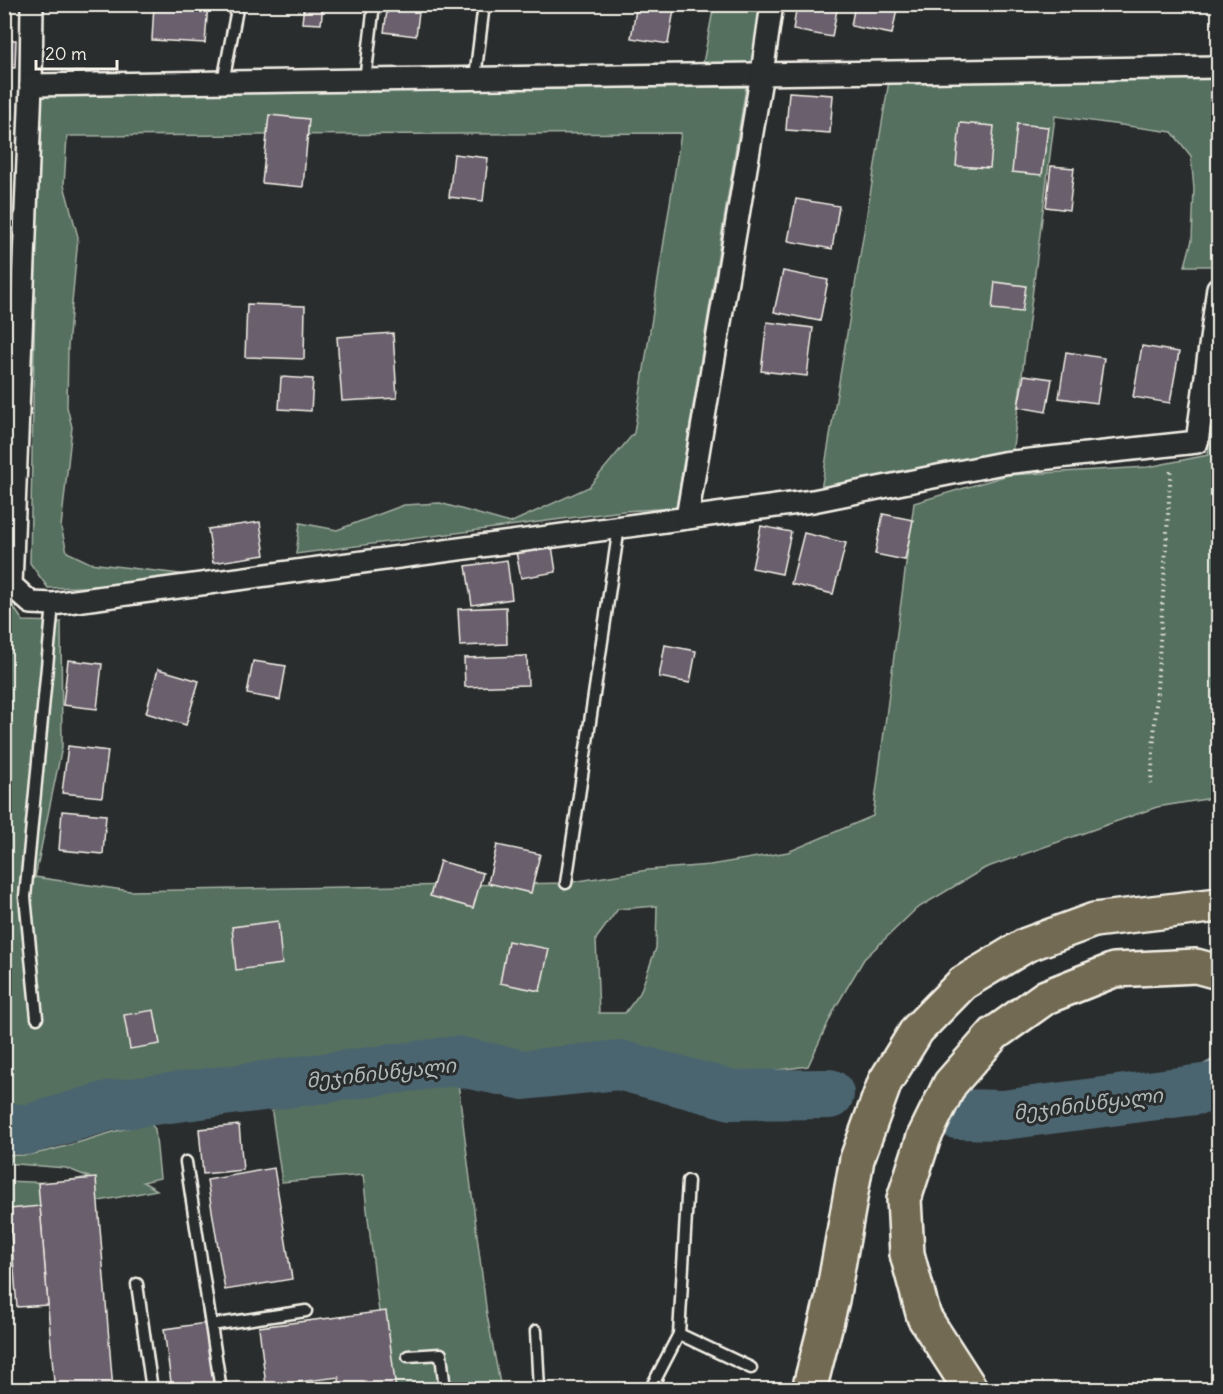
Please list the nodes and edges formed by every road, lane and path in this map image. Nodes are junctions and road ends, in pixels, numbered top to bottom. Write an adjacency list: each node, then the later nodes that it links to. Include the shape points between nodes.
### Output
1 (32, 4): 11 (street)
2 (238, 4): 10 (lane)
3 (374, 4): 9 (lane)
4 (484, 4): 8 (lane)
5 (772, 4): 7 (street)
6 (1218, 68): 7 (street)
7 (762, 73): 8 (street); 14 (street)
8 (475, 78): 9 (street)
9 (365, 80): 10 (street)
10 (223, 82): 11 (street)
11 (31, 85): 16 (street, via 11,585 31,603)
12 (1218, 288): 13 (street)
13 (1197, 442): 14 (street, via 1003,463 813,501); 17 (path, via 1171,469)
14 (687, 518): 15 (street)
15 (620, 527): 16 (street); 18 (lane)
16 (53, 604): 21 (lane, via 25,897)
17 (1151, 784)
18 (566, 883)
19 (1218, 905): 36 (highway, via 1094,920 1026,945 963,982 917,1030 885,1082 857,1159 832,1300)
20 (1218, 972): 37 (highway, via 1196,966 1114,970 1046,997 994,1034 950,1084 924,1137 904,1199 907,1254 924,1317)
21 (37, 1018)
22 (186, 1162): 26 (lane)
23 (688, 1181): 28 (lane)
24 (137, 1284): 31 (lane)
25 (306, 1311): 26 (lane)
26 (211, 1325): 32 (lane)
27 (536, 1331): 34 (lane)
28 (679, 1334): 30 (lane); 35 (lane)
29 (408, 1356): 33 (lane, via 441,1354)
30 (751, 1368)
31 (152, 1389)
32 (221, 1389)
33 (445, 1389)
34 (539, 1389)
35 (650, 1389)
36 (810, 1389)
37 (971, 1389)

